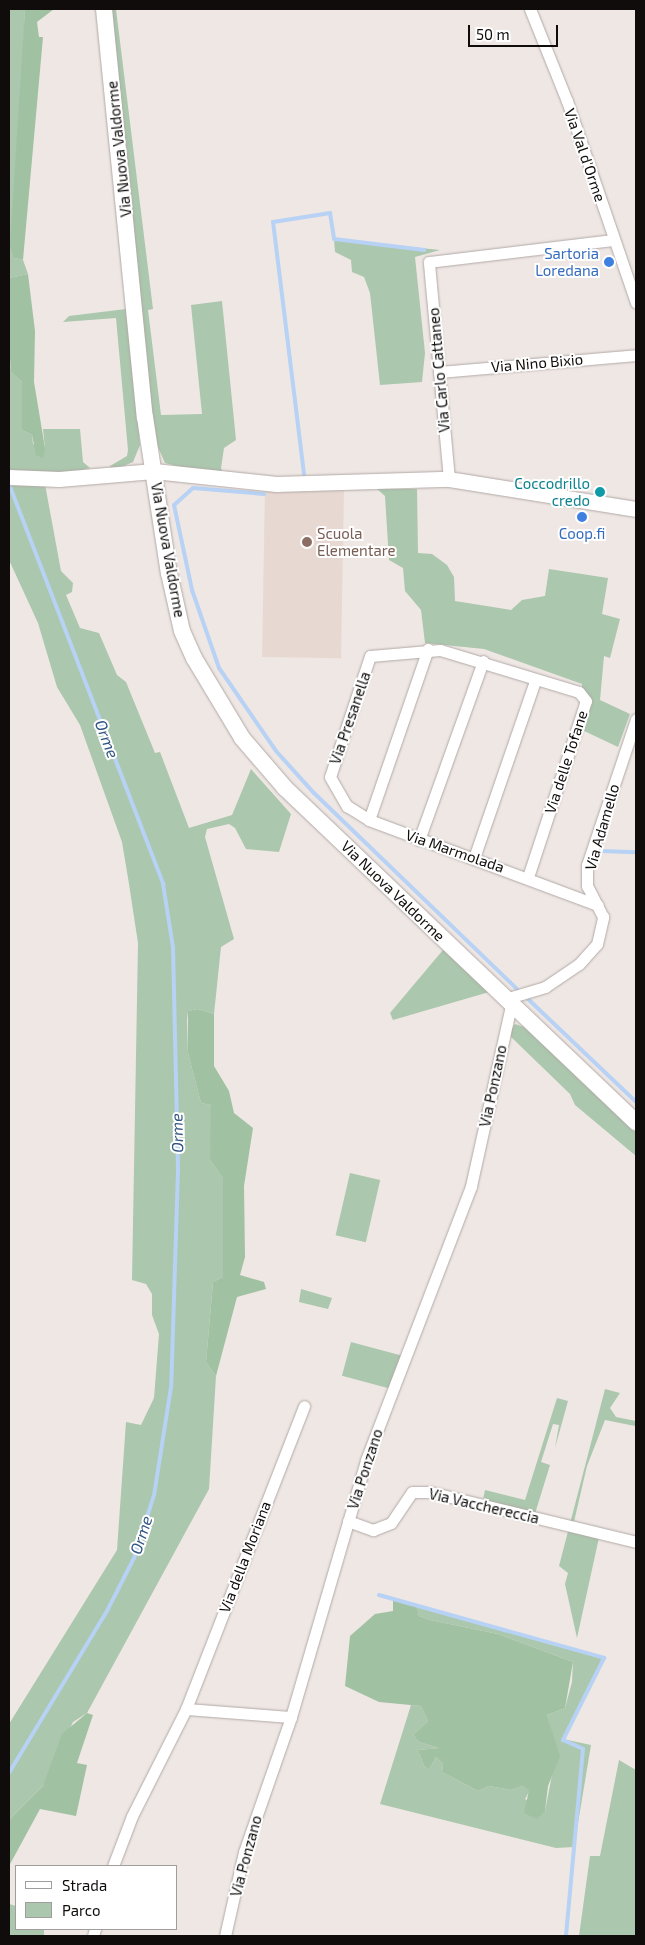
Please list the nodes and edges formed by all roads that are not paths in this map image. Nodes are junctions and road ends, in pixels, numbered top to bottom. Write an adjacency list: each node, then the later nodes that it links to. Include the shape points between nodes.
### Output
1 (104, 9): 8 (main road, Via Nuova Valdorme, via 143,401)
2 (530, 9): 3 (street, Via Val d'Orme)
3 (614, 240): 4 (street, Via Val d'Orme); 7 (street, Via Carlo Cattaneo, via 429,262)
4 (634, 282): 5 (street, Via Val d'Orme)
5 (636, 303)
6 (636, 355): 7 (street, Via Nino Bixio)
7 (439, 372): 10 (street, Via Carlo Cattaneo)
8 (154, 471): 9 (street, via 34,479); 10 (street, via 276,484); 22 (main road, Via Nuova Valdorme, via 182,631 207,685 242,738 285,788)
9 (9, 477)
10 (449, 478): 11 (street)
11 (636, 509)
12 (428, 649): 13 (street, Via Presanella); 16 (street, Via Presanella, via 370,656); 17 (street)
13 (483, 661): 14 (street, Via delle Tofane); 18 (street)
14 (536, 680): 19 (street); 20 (street, Via delle Tofane, via 578,692 586,701)
15 (636, 719): 21 (street, Via Adamello, via 587,866 587,886)
16 (330, 777): 17 (street, Via Marmolada, via 347,806)
17 (369, 820): 18 (street, Via Marmolada)
18 (420, 840): 19 (street, Via Marmolada)
19 (474, 858): 20 (street, Via Marmolada)
20 (528, 877): 21 (street, Via Marmolada)
21 (598, 905): 22 (street, Via Adamello, via 603,916 597,944 579,964 545,987)
22 (508, 1002): 23 (main road, Via Nuova Valdorme); 25 (street, Via Ponzano, via 471,1186 366,1460)
23 (636, 1122)
24 (304, 1406): 27 (street, Via della Moriana)
25 (348, 1521): 26 (street, Via Vacchereccia, via 373,1530 391,1523 412,1492 430,1492); 28 (street, Via Ponzano)
26 (636, 1542)
27 (186, 1709): 28 (street); 29 (street, Via della Moriana, via 132,1816)
28 (291, 1717): 30 (street, Via Ponzano, via 244,1852)
29 (113, 1865)
30 (225, 1936)

